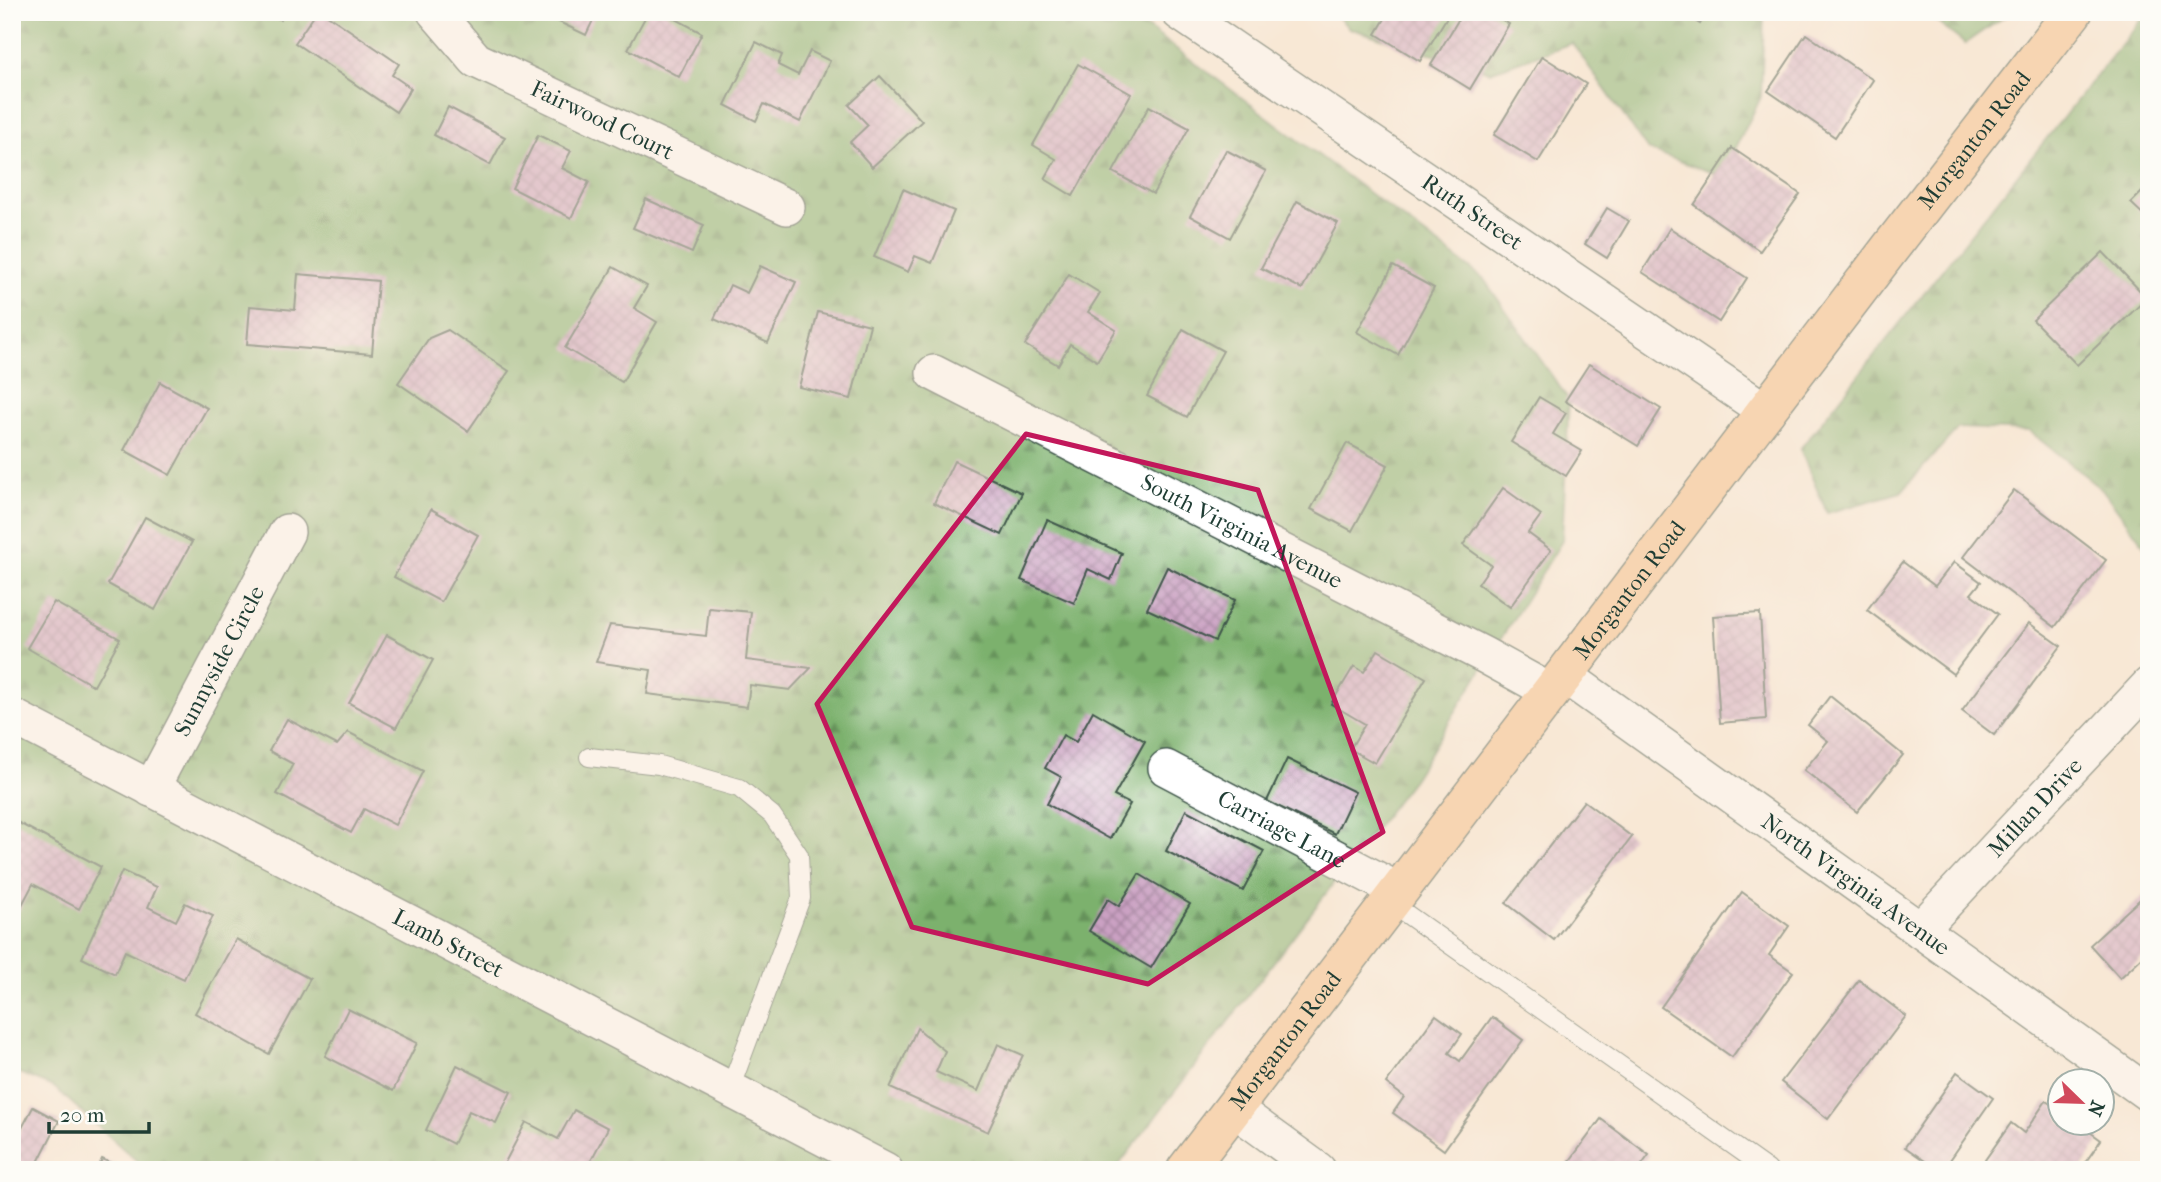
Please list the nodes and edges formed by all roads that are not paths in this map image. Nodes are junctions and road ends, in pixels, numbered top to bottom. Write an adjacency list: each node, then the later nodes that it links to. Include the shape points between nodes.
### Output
1 (435, 12): 4 (street, Fairwood Court, via 475,60)
2 (1179, 12): 6 (street, Ruth Street)
3 (2073, 12): 6 (main road, Morganton Road)
4 (787, 206)
5 (934, 373): 8 (street, South Virginia Avenue, via 1484,655)
6 (1767, 412): 8 (main road, Morganton Road)
7 (287, 532): 13 (street, Sunnyside Circle)
8 (1557, 683): 14 (main road, Morganton Road); 15 (street, North Virginia Avenue)
9 (2149, 685): 15 (street, Millan Drive)
10 (12, 716): 13 (street, Lamb Street)
11 (589, 757): 16 (lane, via 659,765 739,788 772,815 799,855 802,898)
12 (1166, 768): 14 (street, Carriage Lane)
13 (151, 789): 16 (street, Lamb Street)
14 (1395, 897): 18 (main road, Morganton Road); 22 (lane)
15 (1920, 930): 17 (street, North Virginia Avenue)
16 (730, 1089): 19 (street, Lamb Street)
17 (2149, 1094)
18 (1233, 1108): 20 (main road, Morganton Road); 21 (street)
19 (885, 1170)
20 (1186, 1170)
21 (1318, 1170)
22 (1768, 1170)

